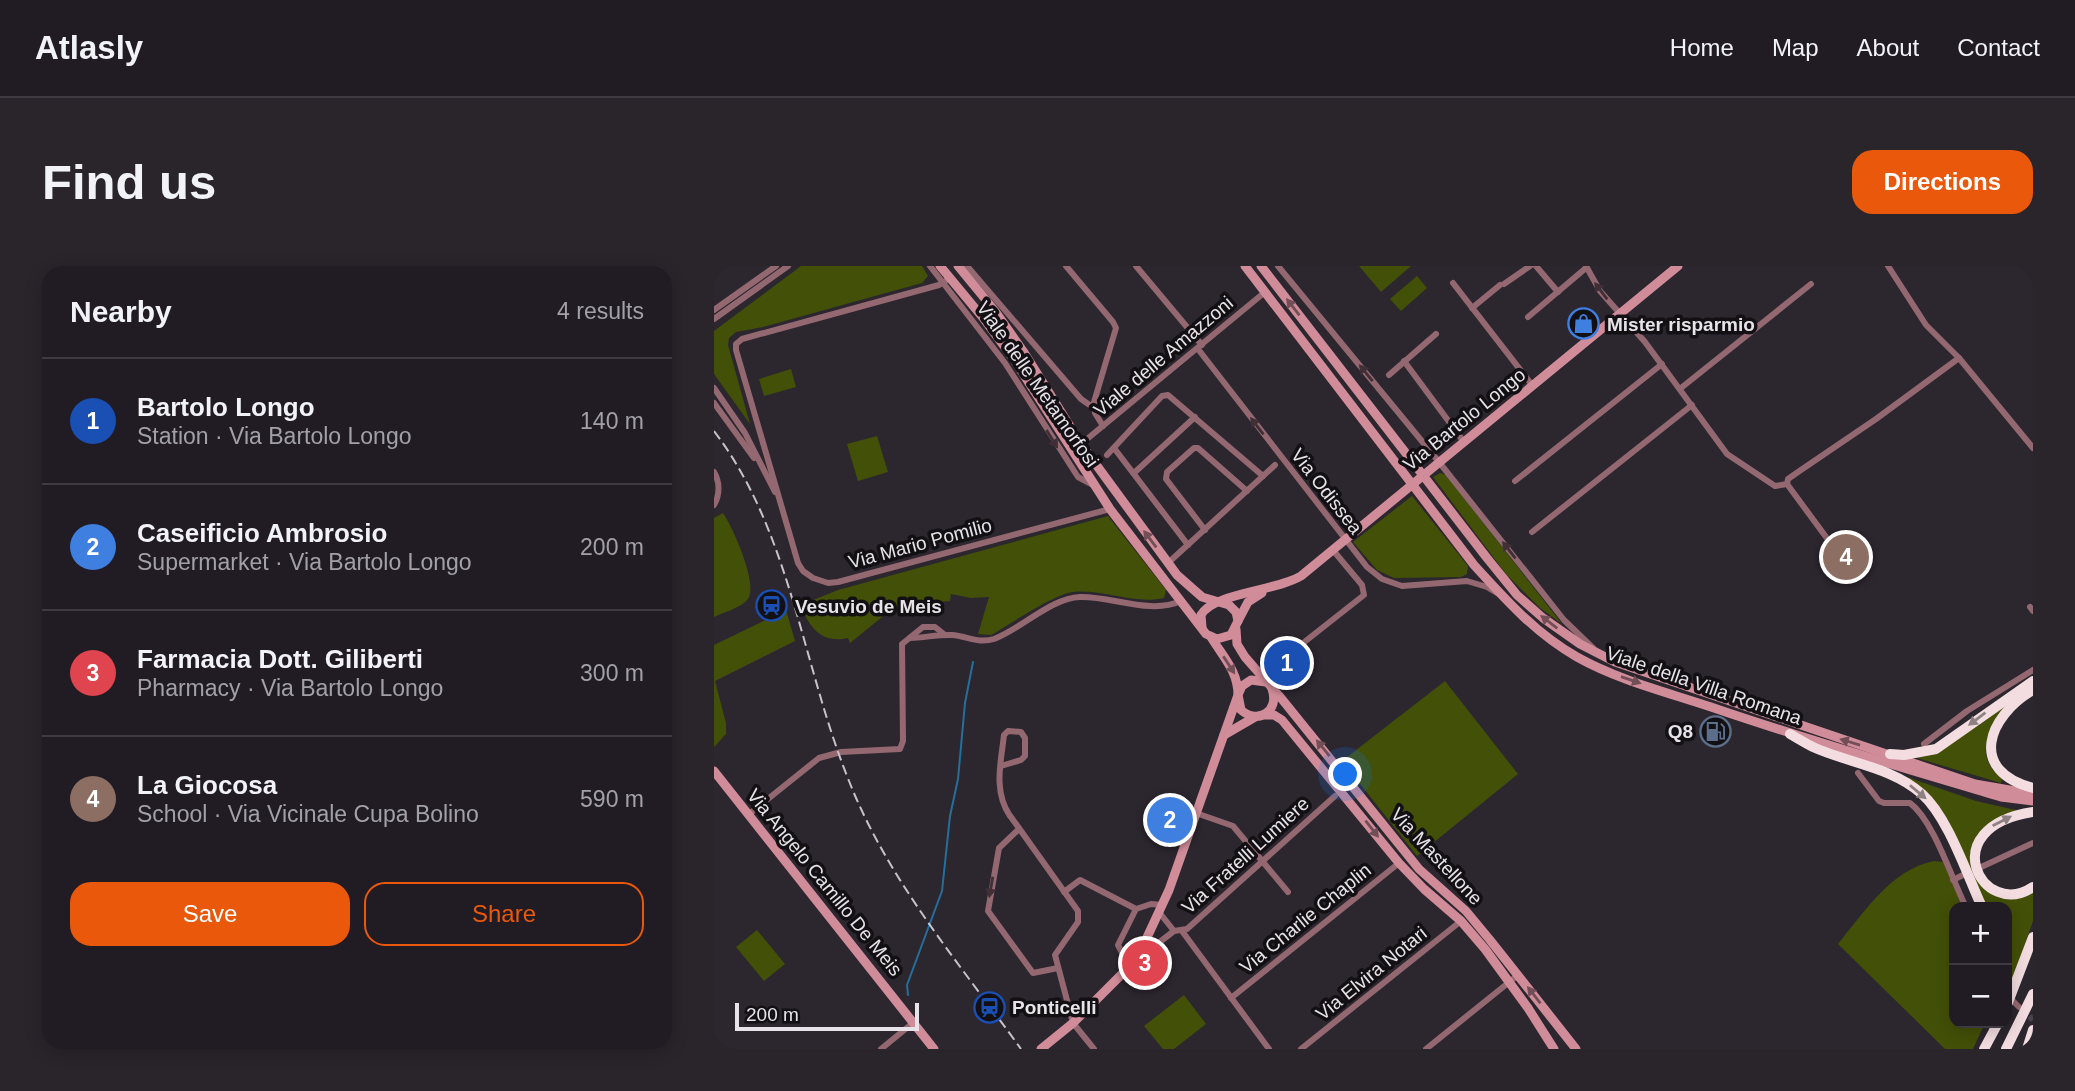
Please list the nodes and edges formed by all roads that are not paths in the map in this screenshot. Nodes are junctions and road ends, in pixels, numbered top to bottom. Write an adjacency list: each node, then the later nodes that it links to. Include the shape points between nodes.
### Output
1 (776, 266): 23 (street)
2 (788, 266): 26 (street)
3 (930, 266): 17 (street, Viale delle Metamorfosi)
4 (940, 266): 17 (street, Viale delle Metamorfosi)
5 (958, 266): 42 (street, Viale delle Metamorfosi, via 1023,351)
6 (967, 266): 38 (street, Viale delle Metamorfosi, via 1081,399)
7 (1066, 266): 38 (street, via 1116,328)
8 (1136, 266): 28 (street, Via Odissea)
9 (1245, 266): 20 (street, Viale della Villa Romana)
10 (1261, 266): 82 (street, Viale della Villa Romana, one-way to 10, via 1560,631 1517,595)
11 (1278, 266): 48 (street, Viale della Villa Romana, one-way to 11)
12 (1530, 266): 22 (street)
13 (1536, 266): 21 (street)
14 (1678, 266): 24 (street, Via Bartolo Longo)
15 (1888, 266): 29 (street, via 1926,325)
16 (1586, 267): 21 (street); 24 (street, one-way to 16)
17 (946, 281): 45 (street, Via Mario Pomilio, via 738,342 736,351); 46 (street, Viale delle Metamorfosi, via 1013,358); 56 (street, Viale delle Metamorfosi, one-way to 56, via 1078,477)
18 (1453, 284): 22 (street)
19 (1811, 284): 35 (street)
20 (1265, 292): 28 (street, Viale delle Amazzoni); 70 (street, Viale della Villa Romana)
21 (1558, 292): 25 (street)
22 (1472, 308): 33 (street)
23 (714, 310)
24 (1620, 314): 31 (street); 33 (street, Via Bartolo Longo)
25 (1528, 317)
26 (714, 319)
27 (1436, 334): 30 (street)
28 (1200, 347): 40 (street, Viale delle Amazzoni); 65 (street, Via Odissea, one-way to 28)
29 (1959, 358): 43 (street); 55 (street)
30 (1404, 361): 32 (street); 41 (street)
31 (1662, 364): 35 (street); 54 (street)
32 (1389, 375)
33 (1532, 385): 41 (street, Via Bartolo Longo)
34 (714, 388): 49 (street, via 745,433)
35 (1681, 388): 37 (street)
36 (714, 403): 49 (street)
37 (1693, 407): 55 (street, via 1727,454 1775,486); 64 (street)
38 (1094, 408): 40 (street)
39 (1195, 417): 44 (street, via 1165,395); 52 (street); 53 (street)
40 (1103, 426): 42 (street, Viale delle Amazzoni)
41 (1464, 442): 48 (street, Via Bartolo Longo)
42 (1081, 444): 46 (street, Viale delle Metamorfosi); 59 (street, Viale delle Metamorfosi)
43 (2033, 447)
44 (1114, 448): 47 (street); 52 (street)
45 (765, 449): 49 (street); 62 (street, Via Mario Pomilio)
46 (1072, 452): 56 (street, Viale delle Metamorfosi)
47 (1107, 455)
48 (1439, 462): 65 (street, Via Bartolo Longo); 82 (street, Viale della Villa Romana, one-way to 48, via 1564,620)
49 (759, 465): 62 (street, Via Mario Pomilio)
50 (1275, 465): 53 (street)
51 (714, 472): 57 (street, via 719,480)
52 (1134, 473): 66 (street)
53 (1263, 476): 58 (street)
54 (1515, 481)
55 (1787, 484): 68 (street)
56 (1094, 486): 61 (street, Viale delle Metamorfosi)
57 (717, 490): 60 (street)
58 (1247, 491): 63 (street); 63 (street, via 1198,448 1167,472 1166,480)
59 (1122, 502): 61 (street); 69 (street, Viale delle Metamorfosi, one-way to 59)
60 (714, 505)
61 (1110, 509): 62 (street, Via Mario Pomilio, via 828,583 813,578 800,566); 74 (street, Viale delle Metamorfosi)
62 (783, 510)
63 (1205, 530): 66 (street)
64 (1535, 531)
65 (1343, 539): 67 (street, Via Bartolo Longo); 71 (street, Via Odissea, via 1367,567 1393,584)
66 (1188, 545): 69 (street)
67 (1332, 549): 72 (street, Via Bartolo Longo, via 1301,576); 81 (street, via 1362,585 1364,595)
68 (1839, 556)
69 (1168, 563): 75 (street, Viale delle Metamorfosi, via 1191,589)
70 (1474, 565): 71 (street); 73 (street, Viale della Villa Romana)
71 (1467, 581): 73 (street, Via Odissea)
72 (1266, 590): 75 (street, Via Bartolo Longo); 76 (street, Via Bartolo Longo, via 1248,602)
73 (1504, 597): 89 (street, Viale della Villa Romana, one-way to 89, via 1538,631 1576,657 1610,673)
74 (1181, 601): 77 (street, Viale delle Metamorfosi); 78 (street, via 1148,605 1076,597 992,640)
75 (1215, 602): 76 (street, via 1229,604 1236,612); 77 (street, via 1201,615)
76 (1237, 624): 79 (street, via 1225,638); 85 (street, via 1237,644)
77 (1203, 629): 79 (street)
78 (946, 635): 80 (street); 80 (street, via 928,626)
79 (1211, 637): 87 (street, one-way to 87, via 1235,672)
80 (910, 638): 102 (street, via 901,646 900,749 841,752 819,758)
81 (1298, 647)
82 (1602, 656): 92 (street, Viale della Villa Romana, one-way to 82)
83 (2033, 670): 91 (street, via 1966,711)
84 (2033, 681): 92 (highway, one-way to 92, via 1936,749)
85 (1269, 685): 87 (street, via 1251,680); 88 (street, via 1273,706); 124 (street, Via Mastellone, one-way to 85, via 1466,911 1419,869)
86 (2033, 691): 96 (highway, via 1998,722 1989,745 2001,772)
87 (1238, 695): 88 (street, via 1241,710); 90 (street)
88 (1260, 716): 90 (street); 106 (street, Via Mastellone, one-way to 106, via 1282,719)
89 (1790, 734): 99 (street, Viale della Villa Romana, via 2001,797); 114 (highway, one-way to 114, via 1813,747 1885,772 1922,794 1945,828)
90 (1224, 735): 101 (street)
91 (1924, 744)
92 (1890, 754): 97 (street, Viale della Villa Romana, via 1975,784)
93 (1001, 766): 93 (street, via 1005,733 1021,732 1024,756); 103 (street, via 999,790)
94 (714, 771): 102 (street, Via Angelo Camillo De Meis)
95 (1858, 773): 109 (street, via 1879,801 1915,807)
96 (2033, 788)
97 (2033, 794)
98 (1335, 796): 105 (street, Via Fratelli Lumiere)
99 (2033, 802)
100 (2033, 811): 110 (highway, one-way to 100, via 2016,895 1992,889 1976,869 1973,854 1984,833 1995,824)
101 (1196, 813): 105 (street, via 1234,826); 116 (street)
102 (748, 815): 131 (street, Via Angelo Camillo De Meis)
103 (1019, 829): 112 (street); 122 (street, one-way to 122, via 999,846 988,911 1033,974)
104 (2033, 843): 107 (street)
105 (1263, 859): 111 (street); 119 (street, Via Fratelli Lumiere)
106 (1399, 863): 117 (street, Via Mastellone); 128 (street, Via Charlie Chaplin)
107 (1979, 868)
108 (1963, 875): 109 (street)
109 (1953, 880): 113 (street)
110 (2033, 887)
111 (1289, 891)
112 (1064, 892): 115 (street, via 1080,880); 122 (street, via 1079,918 1056,953)
113 (1964, 902)
114 (1980, 902)
115 (1136, 909): 116 (street, via 1151,904); 123 (street, via 1118,945)
116 (1161, 909): 118 (street); 121 (street)
117 (1461, 921): 125 (street, Via Mastellone); 140 (street, Via Elvira Notari)
118 (1174, 931): 119 (street, Via Fratelli Lumiere); 121 (street)
119 (1182, 931): 128 (street)
120 (2033, 937): 127 (highway)
121 (1137, 959): 123 (street)
122 (1058, 968): 132 (street)
123 (1130, 968): 132 (street)
124 (1518, 975): 125 (street); 143 (street, Via Mastellone, one-way to 124)
125 (1509, 982): 141 (street); 142 (street, Via Mastellone)
126 (2033, 994): 145 (highway)
127 (2012, 997)
128 (1231, 998): 139 (street)
129 (2012, 1004): 130 (street)
130 (2019, 1007)
131 (914, 1022): 135 (street); 136 (street, Via Angelo Camillo De Meis)
132 (1073, 1023): 137 (street); 138 (street)
133 (1994, 1028): 144 (highway)
134 (2033, 1030): 146 (highway)
135 (881, 1049)
136 (934, 1049)
137 (1041, 1049)
138 (1094, 1049)
139 (1269, 1049)
140 (1301, 1049)
141 (1426, 1049)
142 (1553, 1049)
143 (1576, 1049)
144 (1984, 1049)
145 (2006, 1049)
146 (2027, 1049)

